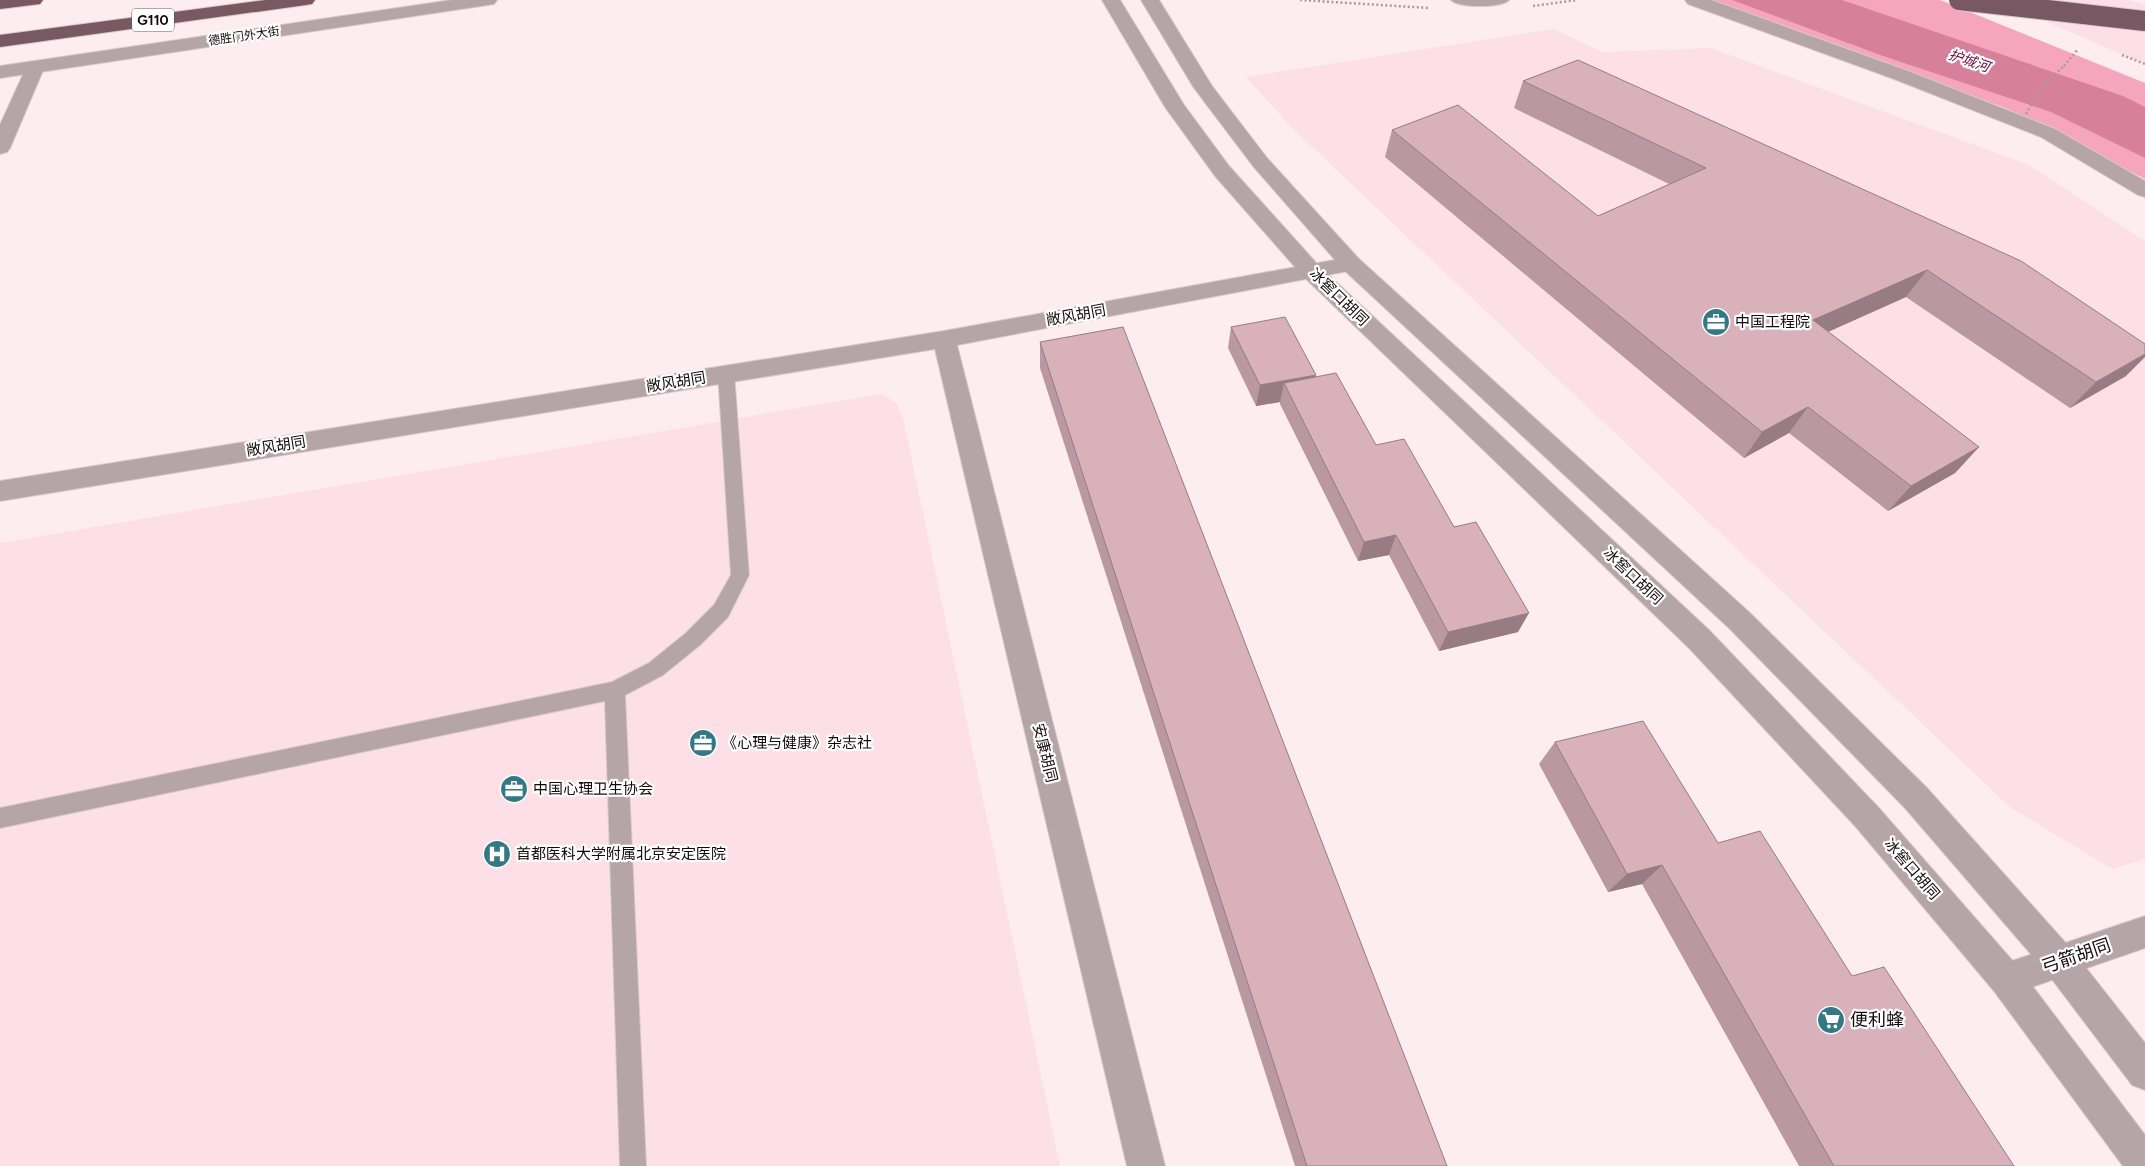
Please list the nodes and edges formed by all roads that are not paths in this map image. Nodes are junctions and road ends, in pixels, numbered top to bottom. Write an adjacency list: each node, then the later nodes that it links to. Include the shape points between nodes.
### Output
1 (34, 0): 11 (highway)
2 (306, 0): 14 (highway, 德胜门外大街 / G110)
3 (488, 0): 15 (street, 德胜门外大街)
4 (1111, 0): 20 (street, 冰窖口胡同, via 1175,107 1222,171)
5 (1150, 0): 19 (street, via 1204,88 1260,162)
6 (1457, 0): 7 (lane, via 1481,3)
7 (1503, 0)
8 (1694, 0): 18 (street, via 2032,126)
9 (1960, 0): 12 (highway, bridge)
10 (2057, 0): 13 (lane)
11 (0, 4)
12 (2145, 21)
13 (2145, 31)
14 (0, 40)
15 (35, 68): 16 (street, 德胜门外大街); 17 (street)
16 (0, 72)
17 (0, 148)
18 (2145, 190)
19 (1351, 264): 20 (street, 敞风胡同); 27 (street, via 1740,621 1916,798)
20 (1311, 272): 21 (street, 敞风胡同); 28 (street, 冰窖口胡同, via 1699,639 1867,817)
21 (944, 339): 22 (street, 敞风胡同); 32 (street, 安康胡同)
22 (726, 374): 23 (street, 敞风胡同); 24 (lane, via 740,575 721,612 693,639 656,669)
23 (0, 491)
24 (615, 690): 25 (lane); 31 (lane)
25 (0, 818)
26 (2145, 932): 27 (street, 弓箭胡同)
27 (2060, 962): 28 (street, 弓箭胡同); 29 (street)
28 (2006, 979): 30 (street, 冰窖口胡同)
29 (2145, 1072)
30 (2145, 1165)
31 (633, 1166)
32 (1146, 1166)

